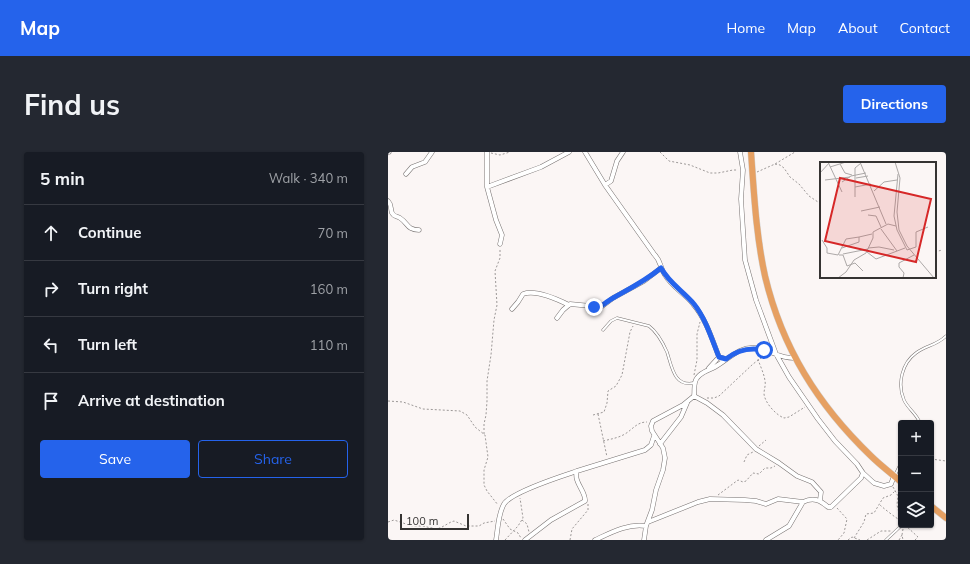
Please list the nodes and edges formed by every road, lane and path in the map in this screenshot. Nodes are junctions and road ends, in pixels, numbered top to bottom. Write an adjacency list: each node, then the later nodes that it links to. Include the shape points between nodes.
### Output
1 (432, 152): 13 (street, via 426,162 412,167)
2 (488, 152): 3 (path, via 500,156); 16 (street)
3 (510, 152)
4 (569, 152): 16 (street)
5 (585, 152): 15 (street)
6 (623, 152): 15 (street, via 617,160 611,181)
7 (660, 152): 12 (path, via 669,161 690,165 710,173)
8 (740, 152): 12 (street)
9 (751, 152): 14 (highway)
10 (795, 152): 11 (path)
11 (775, 164): 14 (path); 18 (path, via 784,168 809,196)
12 (743, 170): 32 (street, via 741,199 745,260 756,300)
13 (406, 174)
14 (753, 174): 34 (highway, via 765,275)
15 (605, 185): 23 (street, via 660,260)
16 (487, 187): 20 (street, via 502,234)
17 (388, 201): 19 (street, via 392,205 394,215 410,228)
18 (820, 203)
19 (420, 230)
20 (500, 244): 49 (path, via 500,258 495,271 498,305 487,381)
21 (942, 250): 22 (path)
22 (936, 252)
23 (661, 268): 24 (street, via 644,282 600,307); 26 (street)
24 (569, 304): 25 (street, via 548,295 527,292); 27 (street)
25 (512, 309)
26 (702, 316): 33 (street); 38 (path, via 697,334)
27 (557, 318)
28 (636, 323): 29 (lane, via 617,318); 39 (lane, via 646,324 653,329 678,379 683,384); 45 (path, via 631,328 622,375 616,386 608,391 604,412)
29 (603, 330)
30 (946, 336): 47 (lane, via 940,342 915,353 902,374 904,399)
31 (770, 352): 32 (street); 35 (street, via 750,348 738,351); 36 (path)
32 (776, 354): 34 (street, via 784,358); 44 (street)
33 (719, 357): 35 (street); 37 (street)
34 (795, 358): 63 (highway, via 826,408 872,457)
35 (726, 359): 37 (street)
36 (758, 359): 41 (path, via 719,396); 44 (path, via 764,376 766,401 778,414 784,418 789,417)
37 (708, 370): 38 (street, via 698,376)
38 (695, 382): 39 (lane); 40 (street)
39 (689, 384): 40 (lane)
40 (694, 393): 41 (street); 43 (street)
41 (700, 398): 54 (street, via 723,415)
42 (388, 401): 49 (path, via 403,402 423,409 463,412)
43 (687, 403): 48 (street); 53 (street, via 681,417)
44 (809, 405): 62 (street)
45 (598, 414): 46 (path); 52 (path)
46 (593, 415)
47 (918, 420)
48 (651, 423): 50 (street); 52 (path, via 640,422 626,433)
49 (484, 434): 76 (path, via 488,457 484,470 484,485)
50 (654, 436): 53 (street); 57 (street, via 651,445 645,450)
51 (766, 440): 54 (path)
52 (603, 441): 57 (path)
53 (660, 444): 82 (street, via 665,453 665,465)
54 (756, 449): 58 (path, via 747,455); 59 (street)
55 (934, 459): 56 (path)
56 (946, 461)
57 (608, 462): 61 (street)
58 (744, 462)
59 (779, 463): 69 (path, via 771,468 765,468 759,474 753,473 746,481 738,480); 71 (street, via 797,476 815,484 821,492)
60 (898, 469): 63 (lane)
61 (577, 471): 67 (street); 70 (street, via 577,479)
62 (863, 473): 65 (street, via 884,486); 74 (street)
63 (894, 476): 64 (highway); 65 (street)
64 (898, 479)
65 (891, 484): 66 (path)
66 (896, 490): 68 (path); 73 (path, via 883,498)
67 (521, 492): 76 (street, via 506,501); 80 (path, via 524,516)
68 (898, 496)
69 (710, 499): 72 (street, via 745,500 766,504 778,499); 82 (street)
70 (586, 500): 88 (street); 94 (path, via 588,510 572,529)
71 (820, 500): 72 (street, via 810,499); 74 (street, via 828,507)
72 (803, 502): 97 (street, via 789,526)
73 (879, 504): 79 (path); 90 (path, via 874,513 866,514 864,522)
74 (834, 506): 98 (path, via 847,519 844,533)
75 (934, 508): 78 (highway)
76 (502, 509): 77 (street)
77 (500, 518): 81 (path, via 479,526 466,526 454,521 437,529); 86 (path); 91 (street)
78 (946, 518)
79 (898, 519)
80 (522, 520): 86 (path); 88 (path)
81 (388, 522)
82 (646, 524): 95 (street, via 627,527); 96 (street)
83 (900, 528): 87 (lane)
84 (903, 528): 89 (path)
85 (907, 528): 106 (path, via 918,537)
86 (513, 532): 92 (path); 93 (path)
87 (895, 532): 102 (path, via 881,531); 103 (lane)
88 (532, 534): 93 (street)
89 (902, 535): 104 (path); 105 (path)
90 (853, 538): 99 (path); 100 (path); 101 (path)
91 (496, 540)
92 (505, 540)
93 (525, 540)
94 (570, 540)
95 (595, 540)
96 (644, 540)
97 (766, 540)
98 (838, 540)
99 (848, 540)
100 (852, 540)
101 (860, 540)
102 (867, 540)
103 (886, 540)
104 (899, 540)
105 (903, 540)
106 (915, 540)

